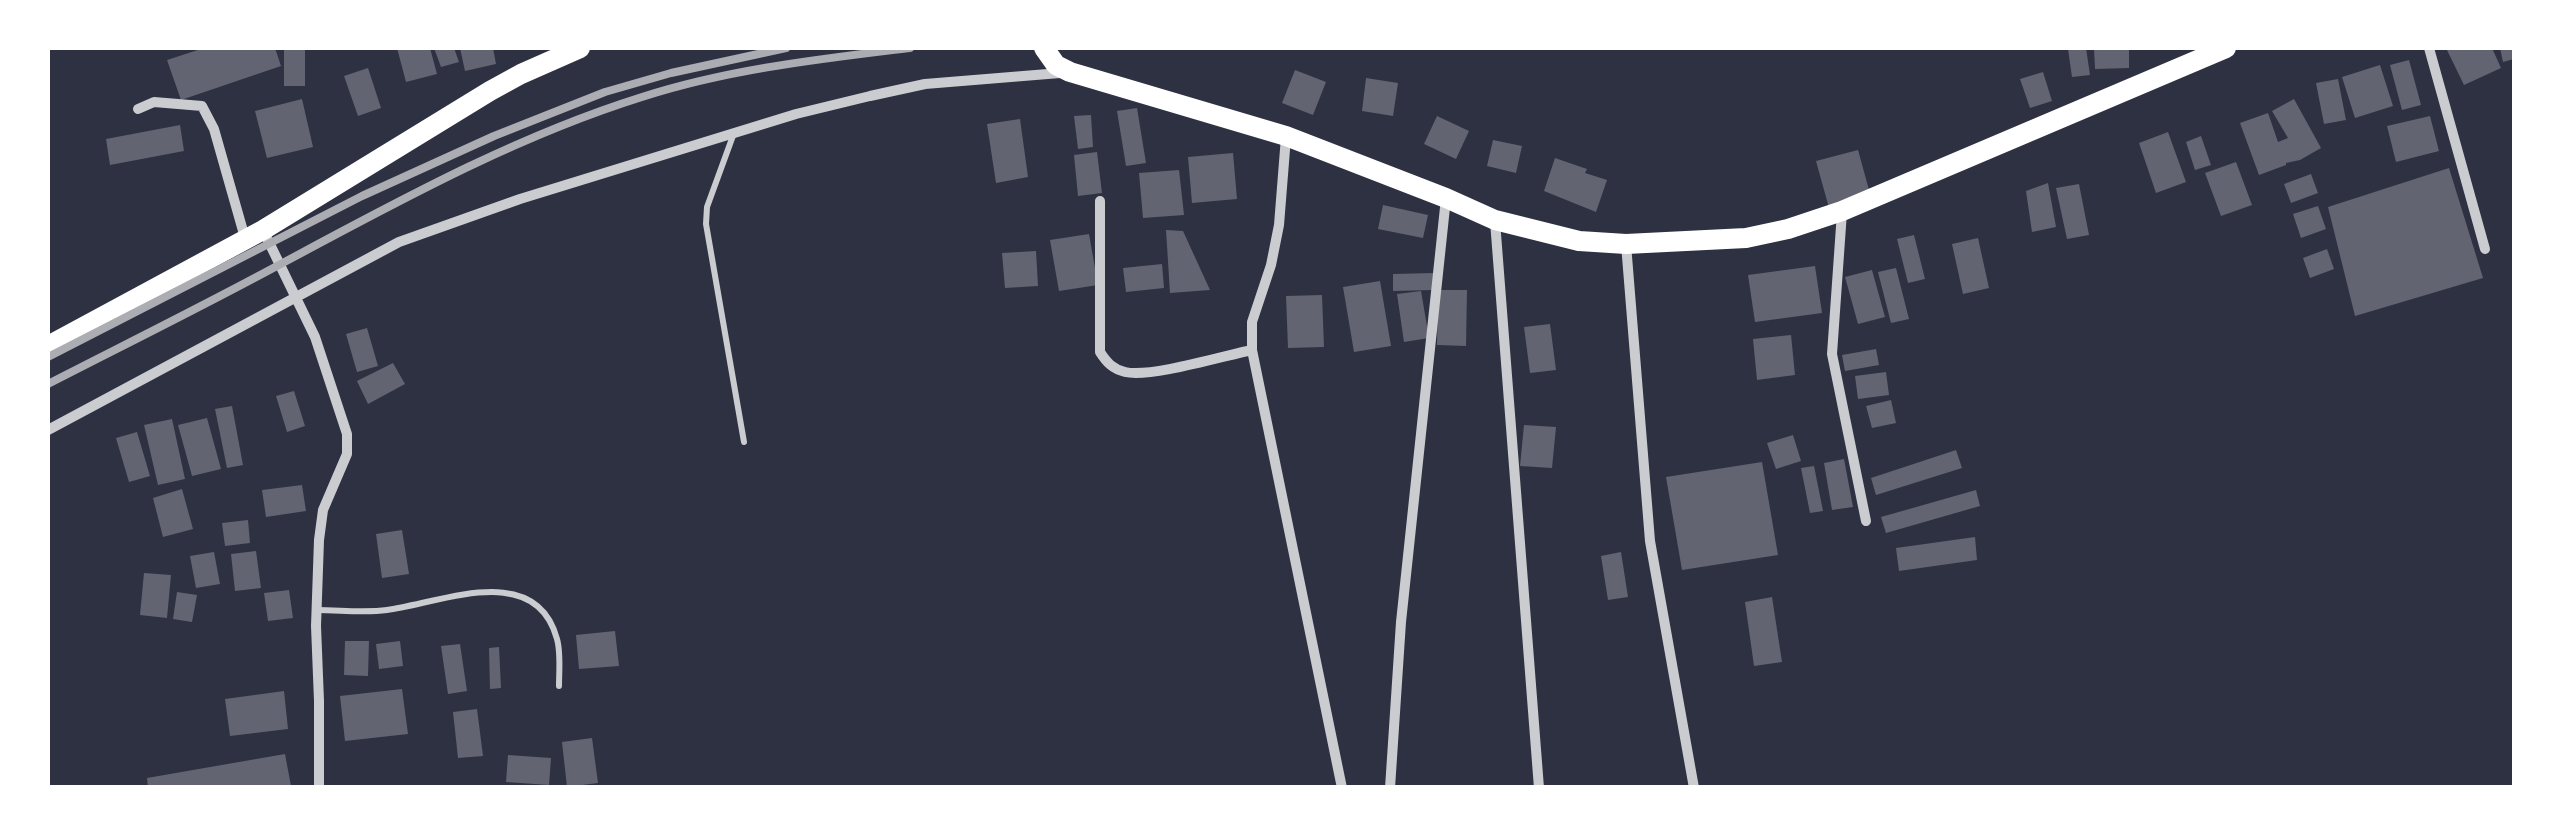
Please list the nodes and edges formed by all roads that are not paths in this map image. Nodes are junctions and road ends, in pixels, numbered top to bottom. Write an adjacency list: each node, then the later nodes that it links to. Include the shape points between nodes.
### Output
1 (580, 48): 13 (main road, via 490,91)
2 (1044, 48): 5 (main road)
3 (2226, 48): 11 (main road)
4 (2429, 48): 15 (street)
5 (1070, 72): 7 (street, via 925,84); 8 (main road)
6 (138, 109): 13 (street, via 154,102 202,106)
7 (734, 132): 16 (street, via 399,242); 20 (lane, via 706,224)
8 (1286, 136): 9 (main road); 18 (street, via 1279,225 1252,322)
9 (1446, 198): 12 (main road); 26 (street)
10 (1100, 201): 18 (street, via 1100,352 1108,364 1141,374)
11 (1842, 211): 14 (main road, via 1746,238); 21 (street, via 1832,354)
12 (1495, 220): 14 (main road, via 1579,241); 27 (street)
13 (254, 235): 16 (street); 17 (main road)
14 (1626, 244): 28 (street, via 1650,542)
15 (2485, 249)
16 (296, 296): 19 (street); 22 (street, via 348,434 347,454 323,510)
17 (48, 346)
18 (1252, 350): 25 (street)
19 (48, 430)
20 (744, 442)
21 (1866, 521)
22 (317, 610): 23 (lane, via 386,610 478,593 522,596 544,612 558,640); 24 (street)
23 (559, 686)
24 (319, 788)
25 (1342, 788)
26 (1390, 788)
27 (1539, 788)
28 (1694, 788)

